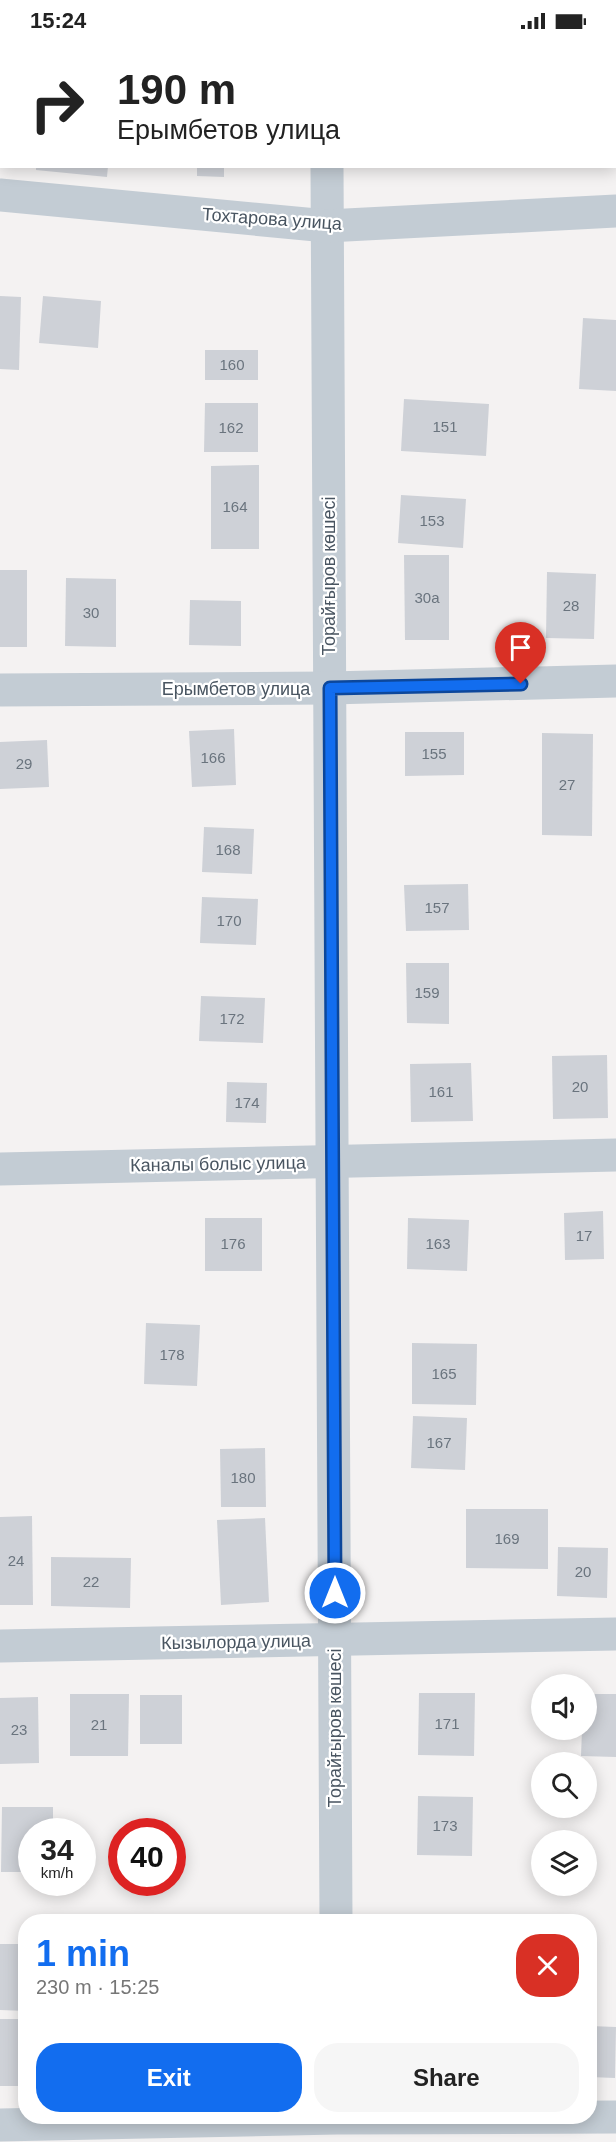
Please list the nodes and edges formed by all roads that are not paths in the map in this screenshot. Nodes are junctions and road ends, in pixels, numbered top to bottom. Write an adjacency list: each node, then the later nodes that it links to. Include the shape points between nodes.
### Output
1 (327, 168): 4 (street, Торайғыров көшесі)
2 (0, 195): 4 (street, Тохтарова улица)
3 (616, 211): 4 (street, Тохтарова улица)
4 (327, 226): 6 (street, Торайғыров көшесі)
5 (616, 681): 6 (street, Ерымбетов улица)
6 (330, 688): 7 (street, Ерымбетов улица); 9 (street, Торайғыров көшесі)
7 (0, 690)
8 (616, 1155): 9 (street, Каналы болыс улица)
9 (333, 1162): 10 (street, Каналы болыс улица); 12 (street, Торайғыров көшесі)
10 (0, 1169)
11 (616, 1634): 12 (street, Кызылорда улица)
12 (335, 1641): 13 (street, Кызылорда улица); 14 (street, Торайғыров көшесі)
13 (0, 1646)
14 (336, 1914)
15 (616, 2117): 16 (street)
16 (597, 2118)
17 (399, 2124): 19 (street)
18 (0, 2125): 19 (street)
19 (337, 2126)

